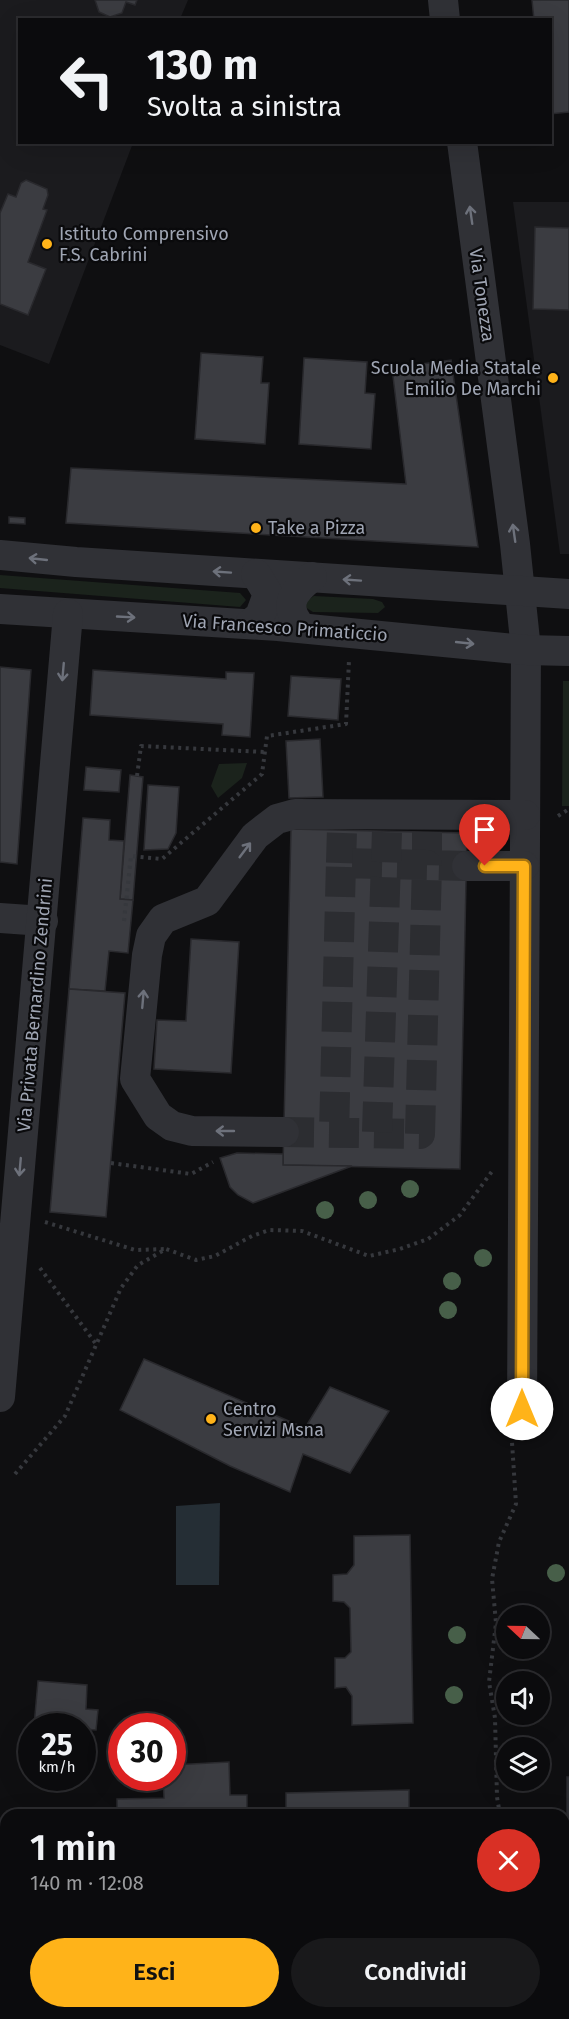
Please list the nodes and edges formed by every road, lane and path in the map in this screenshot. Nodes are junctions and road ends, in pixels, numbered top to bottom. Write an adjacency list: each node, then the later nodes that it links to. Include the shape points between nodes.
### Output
1 (443, 0): 2 (street)
2 (445, 18)
3 (462, 144): 7 (street, Via Tonezza, one-way to 3)
4 (0, 555): 5 (street, one-way to 4)
5 (256, 574): 6 (street); 11 (street, via 268,594 260,616)
6 (312, 578): 7 (street, one-way to 6); 12 (street, via 290,600 290,609)
7 (519, 591): 8 (street); 13 (street, Via Tonezza)
8 (569, 594)
9 (0, 609): 10 (street, Via Francesco Primaticcio)
10 (68, 614): 11 (street, Via Francesco Primaticcio, one-way to 11); 24 (street, Via Privata Bernardino Zendrini, one-way to 24)
11 (250, 624): 12 (street, Via Francesco Primaticcio)
12 (302, 628): 13 (street, Via Francesco Primaticcio, one-way to 13)
13 (526, 650): 14 (street, Via Francesco Primaticcio); 19 (street, Via Tonezza)
14 (569, 651)
15 (349, 660): 16 (path, via 346,724 267,736)
16 (264, 752): 17 (path, via 141,746); 25 (path, via 262,774 162,859 131,856)
17 (137, 776)
18 (569, 809): 20 (path)
19 (525, 815): 22 (street, Via Tonezza); 26 (street, one-way to 19, via 192,1131 172,1126 158,1116 135,1079 147,955 151,936 163,919 207,901 255,836 277,819 295,814 342,822 428,823)
20 (558, 816)
21 (466, 866): 22 (street)
22 (524, 866): 33 (street, Via Tonezza)
23 (0, 918): 24 (street)
24 (43, 921): 32 (street, Via Privata Bernardino Zendrini, one-way to 32)
25 (124, 923)
26 (284, 1132)
27 (495, 1166): 29 (path, via 460,1215 428,1239 400,1249 369,1256 302,1232 269,1230 214,1256 196,1260)
28 (38, 1216): 29 (path, via 49,1226 135,1250)
29 (166, 1250): 31 (path, via 138,1265 132,1273 121,1288)
30 (36, 1262): 31 (path)
31 (96, 1345): 35 (path, via 65,1416)
32 (0, 1396)
33 (522, 1409)
34 (512, 1442): 36 (path, via 516,1504 499,1542 492,1579 496,1623 489,1682 495,1718)
35 (15, 1474)
36 (499, 1809)

